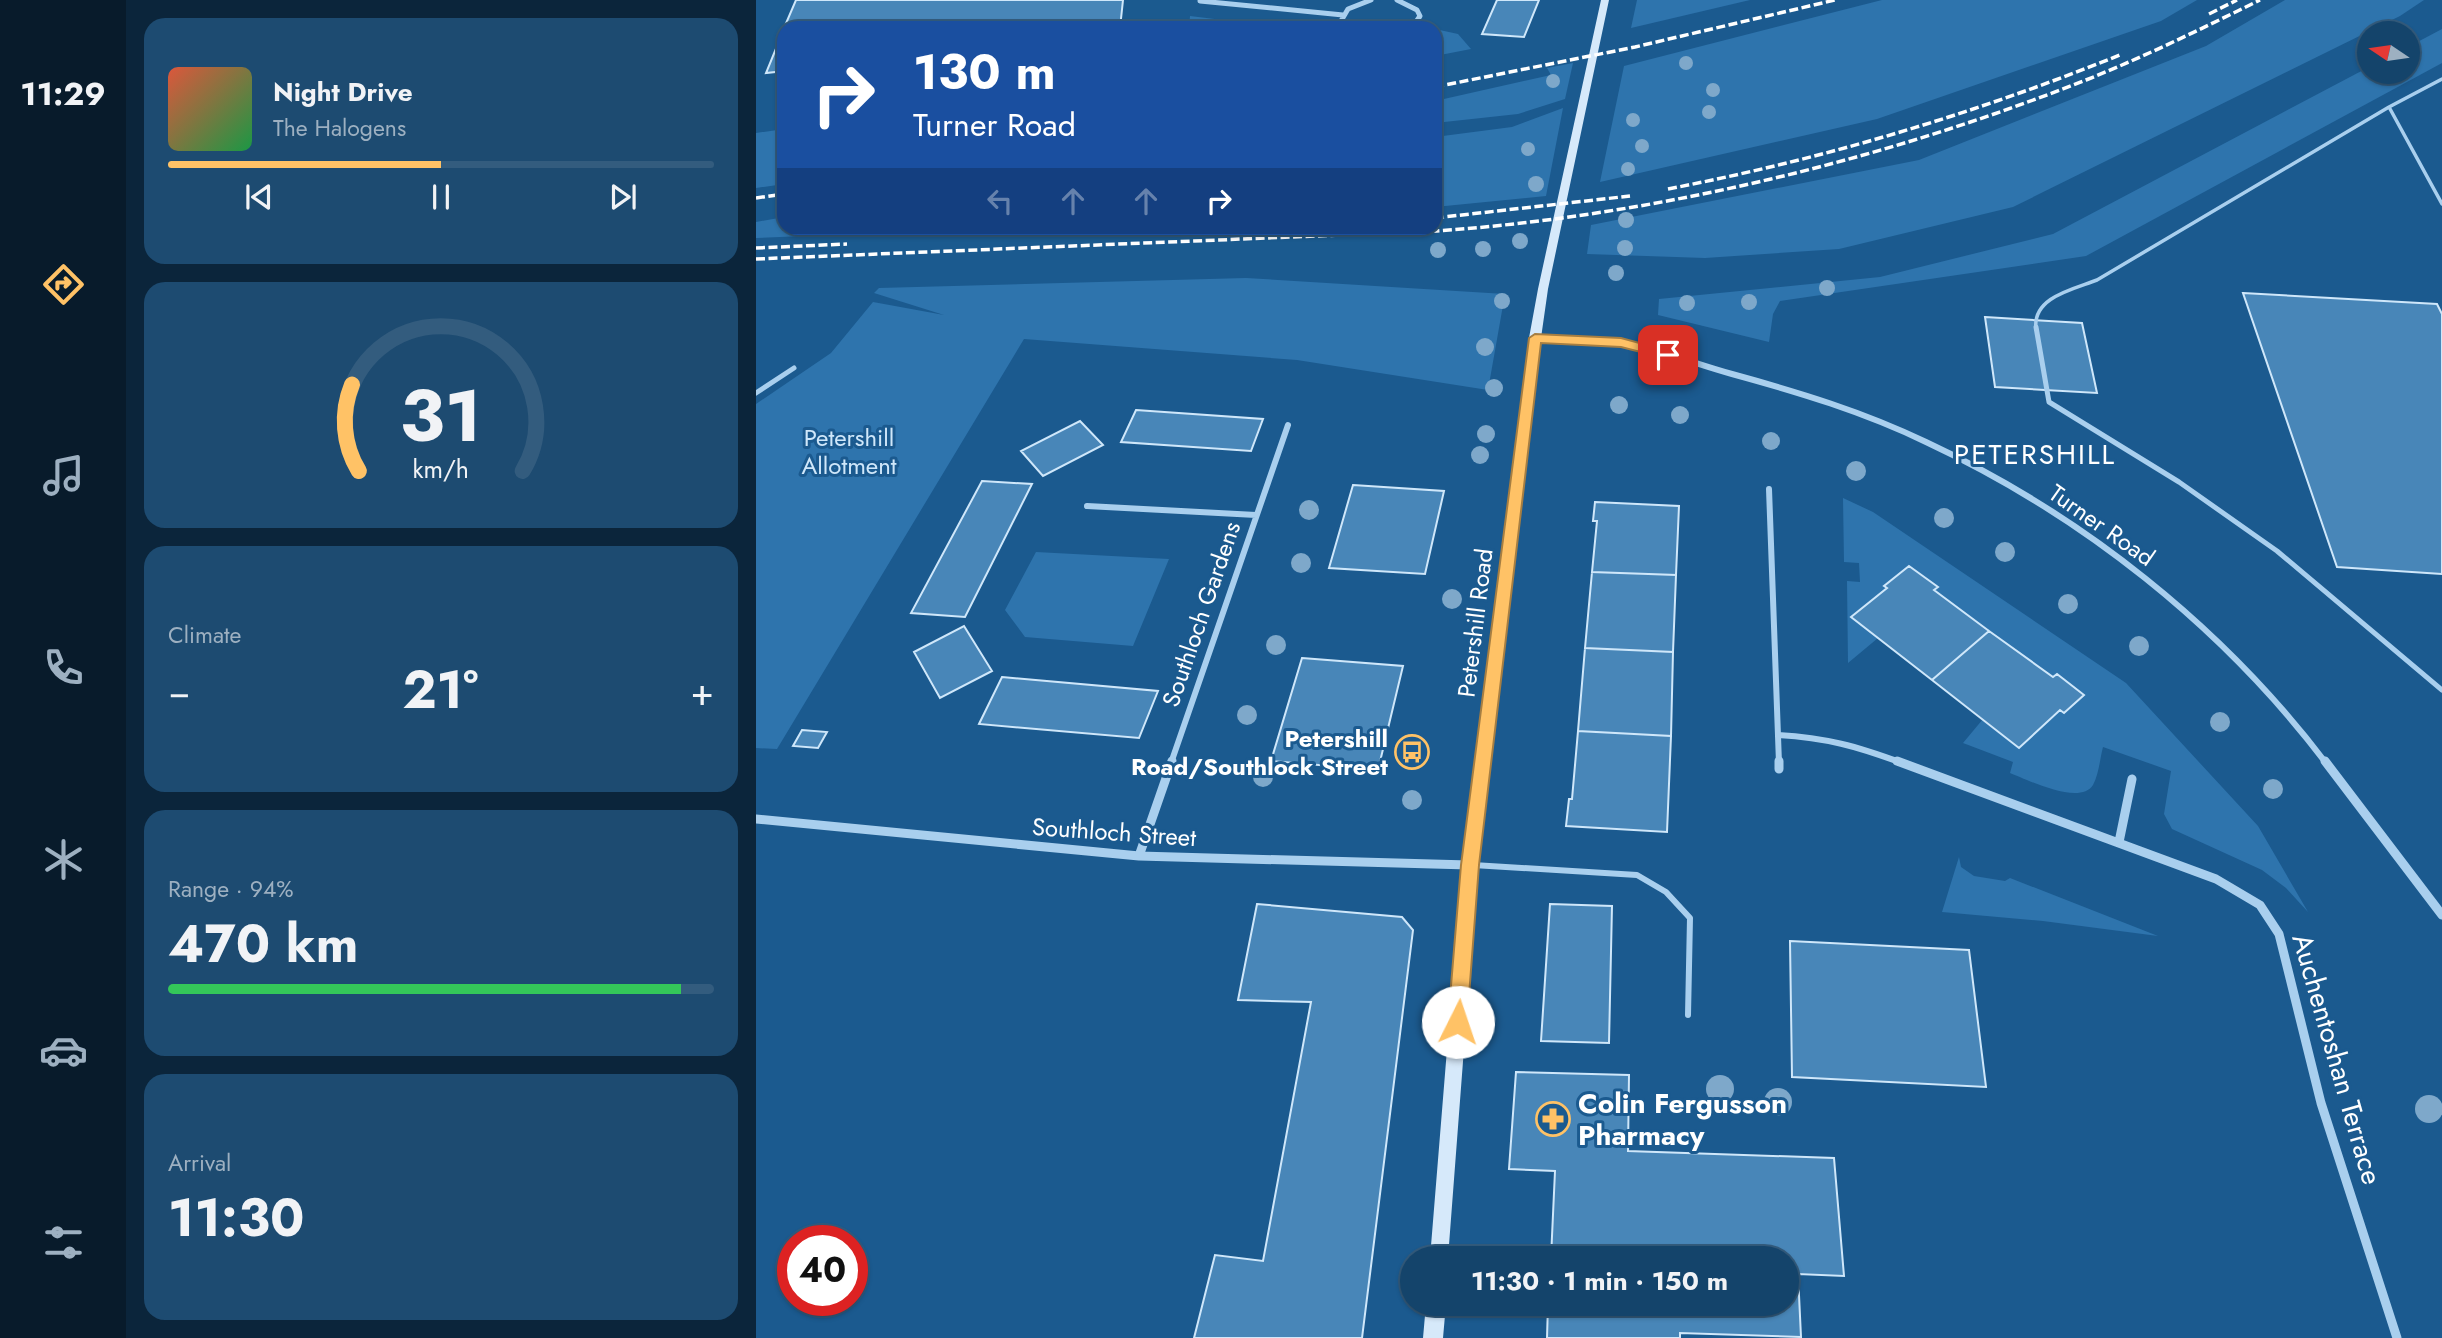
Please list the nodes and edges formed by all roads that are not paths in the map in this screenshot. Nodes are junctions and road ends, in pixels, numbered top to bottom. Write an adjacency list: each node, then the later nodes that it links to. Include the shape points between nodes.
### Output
1 (1260, 0): 6 (street)
2 (1371, 0): 7 (street, via 1356,4)
3 (1397, 0): 9 (street, via 1418,10)
4 (1605, 0): 13 (street, Petershill Road)
5 (1200, 1): 6 (street)
6 (1255, 6): 7 (street)
7 (1343, 15): 8 (street)
8 (1341, 21)
9 (1418, 21)
10 (2442, 79): 11 (lane)
11 (2389, 107): 12 (lane); 20 (lane, via 2097,280 2047,300 2035,320 2049,402 2179,482 2277,551)
12 (2442, 204)
13 (1535, 338): 27 (street, Petershill Road); 28 (street, Turner Road, via 1621,343 1811,396 1925,441 2058,516 2126,562 2182,608 2279,704)
14 (794, 368): 15 (lane)
15 (756, 393)
16 (1288, 425): 19 (street, Southloch Gardens)
17 (1769, 489): 21 (street)
18 (1087, 506): 19 (street)
19 (1256, 515): 26 (street, Southloch Gardens)
20 (2442, 690)
21 (1778, 735): 22 (street); 25 (street, Auchentoshan Terrace, via 1847,743)
22 (1779, 769)
23 (2132, 779): 25 (street)
24 (756, 819): 26 (street, Southloch Street)
25 (2119, 842): 33 (street, Auchentoshan Terrace, via 2230,886 2271,918 2284,948 2321,1103)
26 (1139, 856): 27 (street, Southloch Street)
27 (1470, 865): 29 (lane, via 1637,874 1666,892 1690,918); 30 (street, Petershill Road)
28 (2442, 915)
29 (1688, 1015)
30 (1440, 1246)
31 (1435, 1316): 32 (street)
32 (1433, 1338)
33 (2397, 1338)

